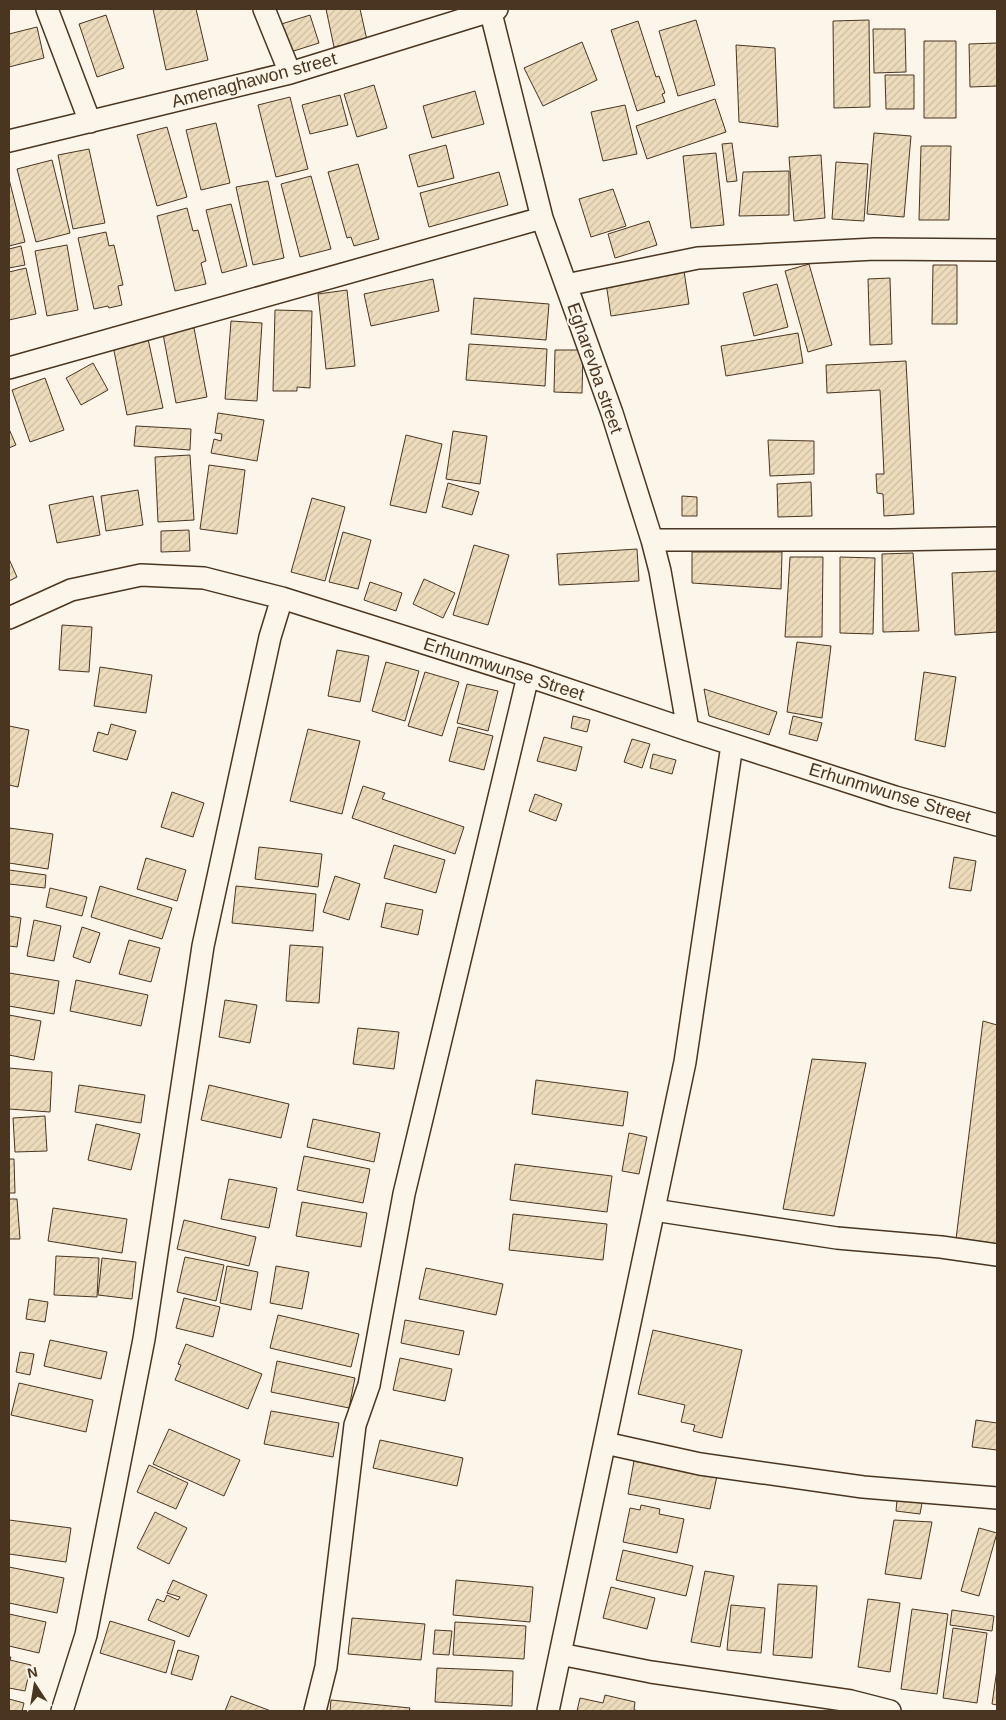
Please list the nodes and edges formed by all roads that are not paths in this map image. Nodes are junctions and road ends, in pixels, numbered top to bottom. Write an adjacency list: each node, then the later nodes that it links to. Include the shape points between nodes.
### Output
1 (47, 9): 5 (street)
2 (264, 9): 4 (street)
3 (493, 9): 4 (street, Amenaghawon street); 7 (street, Egharevba street)
4 (290, 73): 5 (street, Amenaghawon street)
5 (90, 122): 6 (street, Amenaghawon street)
6 (9, 141)
7 (542, 218): 9 (street, Egharevba street); 10 (street)
8 (997, 250): 9 (street, via 875,249 698,258)
9 (566, 285): 12 (street, Egharevba street, via 612,413)
10 (9, 368)
11 (997, 538): 12 (street)
12 (652, 540): 16 (street, Egharevba street)
13 (282, 598): 14 (street, Erhunmwunse Street, via 204,578 141,575 71,590); 15 (street, Erhunmwunse Street); 24 (street, via 270,637 203,946 144,1339 86,1635)
14 (9, 618)
15 (528, 676): 16 (street, Erhunmwunse Street); 25 (street, via 404,1194 369,1385 355,1425 326,1668)
16 (688, 730): 17 (street, Erhunmwunse Street)
17 (732, 744): 18 (street, Erhunmwunse Street, via 895,797); 19 (street, via 685,1062)
18 (997, 825)
19 (654, 1210): 20 (street, via 837,1238); 21 (street)
20 (997, 1254)
21 (605, 1443): 22 (street, via 720,1467 863,1487); 23 (street)
22 (997, 1498)
23 (560, 1654): 26 (street); 27 (street, via 651,1672 851,1701)
24 (62, 1711)
25 (315, 1711)
26 (548, 1711)
27 (890, 1711)

